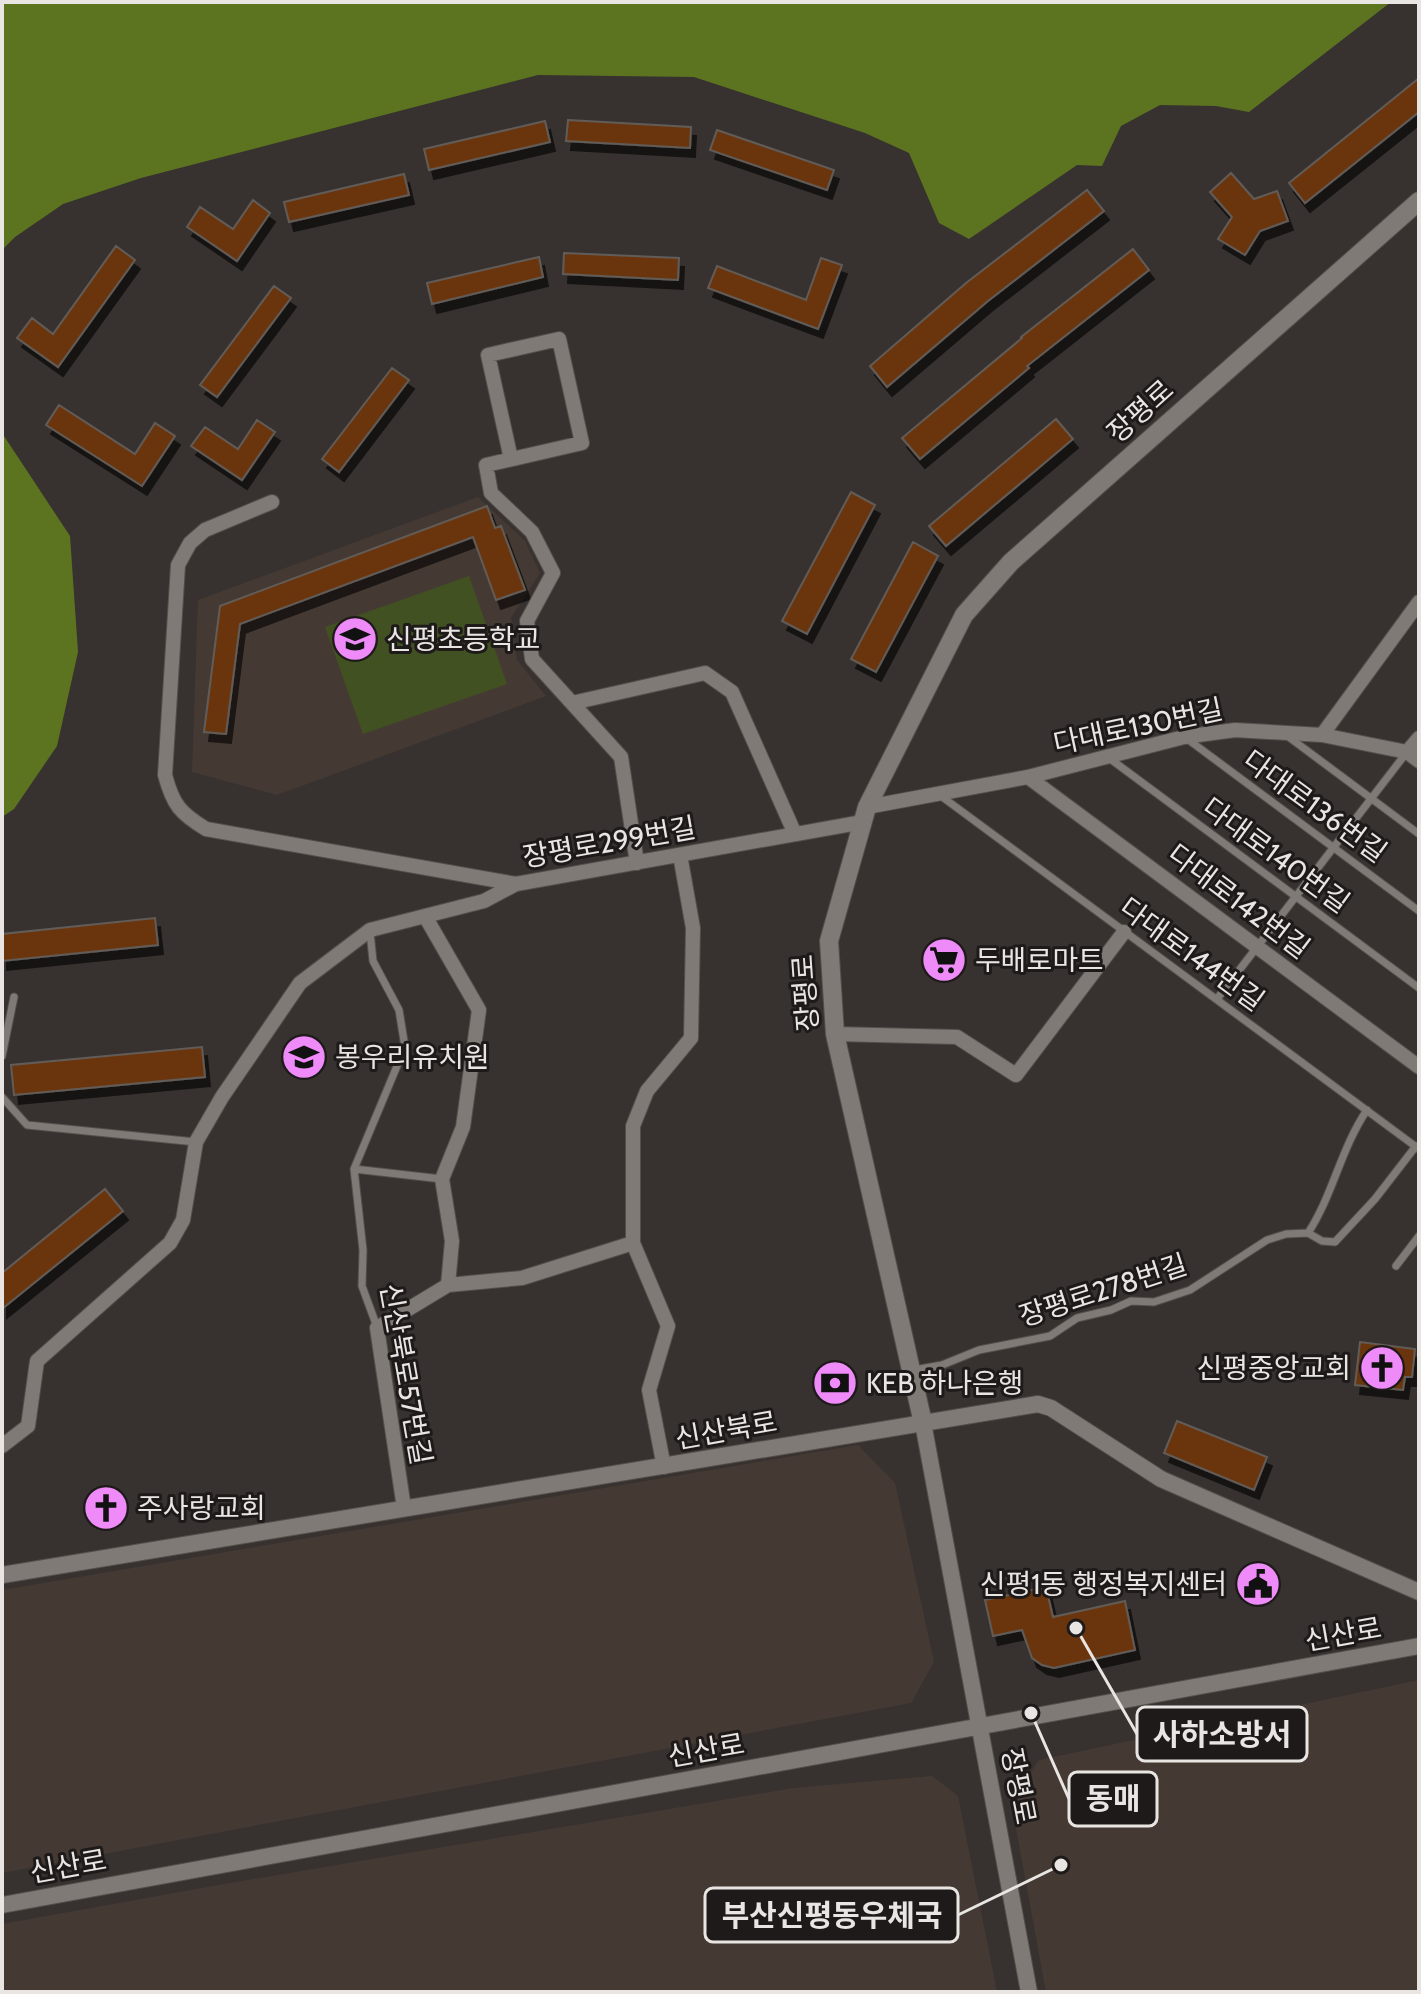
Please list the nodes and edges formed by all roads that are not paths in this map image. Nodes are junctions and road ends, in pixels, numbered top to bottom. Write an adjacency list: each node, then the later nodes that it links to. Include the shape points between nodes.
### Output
1 (1419, 201): 15 (main road, 장평로, via 1011,562 964,615)
2 (511, 459): 2 (street, via 488,355 559,339 582,443); 5 (street, via 486,465 491,493 532,532 553,573 527,621 532,659)
3 (272, 502): 21 (street, via 205,530 178,565 165,775 172,798 184,815 206,829)
4 (1419, 602): 7 (street)
5 (572, 703): 16 (street, via 705,673 732,692); 20 (street, via 621,757)
6 (1280, 731): 7 (street, 다대로130번길); 8 (street, 다대로130번길); 14 (lane)
7 (1322, 735): 11 (street, 다대로130번길)
8 (1184, 737): 10 (street, 다대로130번길); 18 (lane, 다대로136번길)
9 (1419, 738): 11 (street)
10 (1107, 757): 12 (street, 다대로130번길); 22 (lane, 다대로140번길)
11 (1413, 757): 14 (lane)
12 (1028, 777): 13 (street, 다대로130번길); 27 (street, 다대로142번길)
13 (939, 795): 15 (street, 다대로130번길); 26 (lane, 다대로144번길)
14 (1371, 799): 17 (lane); 18 (lane)
15 (865, 814): 16 (street, 장평로299번길); 31 (main road, 장평로, via 829,941)
16 (795, 834): 19 (street, 장평로299번길)
17 (1419, 834)
18 (1334, 847): 22 (lane); 23 (lane, 다대로136번길)
19 (680, 855): 20 (street, 장평로299번길); 42 (street, via 693,928 691,1038 647,1091 633,1126)
20 (637, 863): 21 (street, 장평로299번길)
21 (516, 884): 24 (street, 장평로299번길, via 484,901)
22 (1296, 897): 27 (lane); 28 (lane, 다대로140번길)
23 (1419, 911)
24 (425, 916): 25 (street, 장평로299번길); 39 (street, via 479,1010 463,1127)
25 (370, 930): 36 (street, via 300,983); 38 (lane, 신산북로57번길, via 373,961 399,1010 405,1047)
26 (1124, 932): 30 (lane, 다대로144번길); 31 (street, via 1016,1075 957,1037)
27 (1257, 947): 30 (lane); 33 (street, 다대로142번길)
28 (1419, 988)
29 (14, 997): 32 (lane)
30 (1217, 999): 35 (lane, 다대로144번길)
31 (835, 1034): 46 (main road, 장평로)
32 (2, 1056)
33 (1419, 1067)
34 (2, 1097): 36 (lane, via 27,1125)
35 (1367, 1110): 37 (lane, 다대로144번길); 40 (lane)
36 (196, 1142): 48 (street, via 183,1220 170,1243 37,1361 28,1426)
37 (1417, 1147): 40 (lane, 장평로278번길, via 1335,1242)
38 (354, 1169): 39 (lane); 45 (lane, 신산북로57번길, via 362,1286)
39 (442, 1179): 44 (street, via 452,1241)
40 (1308, 1233): 46 (lane, 장평로278번길, via 1267,1240 1190,1290 1154,1302 1131,1301 1077,1318 1050,1336)
41 (1419, 1236): 43 (lane)
42 (633, 1243): 44 (street, via 522,1278); 49 (street, via 668,1326 649,1390)
43 (1396, 1266)
44 (448, 1285): 45 (street)
45 (377, 1328): 50 (street, 신산북로57번길)
46 (912, 1371): 47 (main road, 장평로)
47 (923, 1423): 49 (street, 신산북로); 52 (street, 신산북로, via 1038,1404 1051,1408 1161,1479); 54 (street, 장평로)
48 (2, 1446)
49 (664, 1467): 50 (street, 신산북로)
50 (404, 1508): 51 (street, 신산북로)
51 (3, 1573)
52 (1419, 1592)
53 (1419, 1646): 54 (street, 신산로)
54 (979, 1727): 55 (street, 신산로); 56 (street, 장평로)
55 (2, 1905)
56 (1029, 1992)

